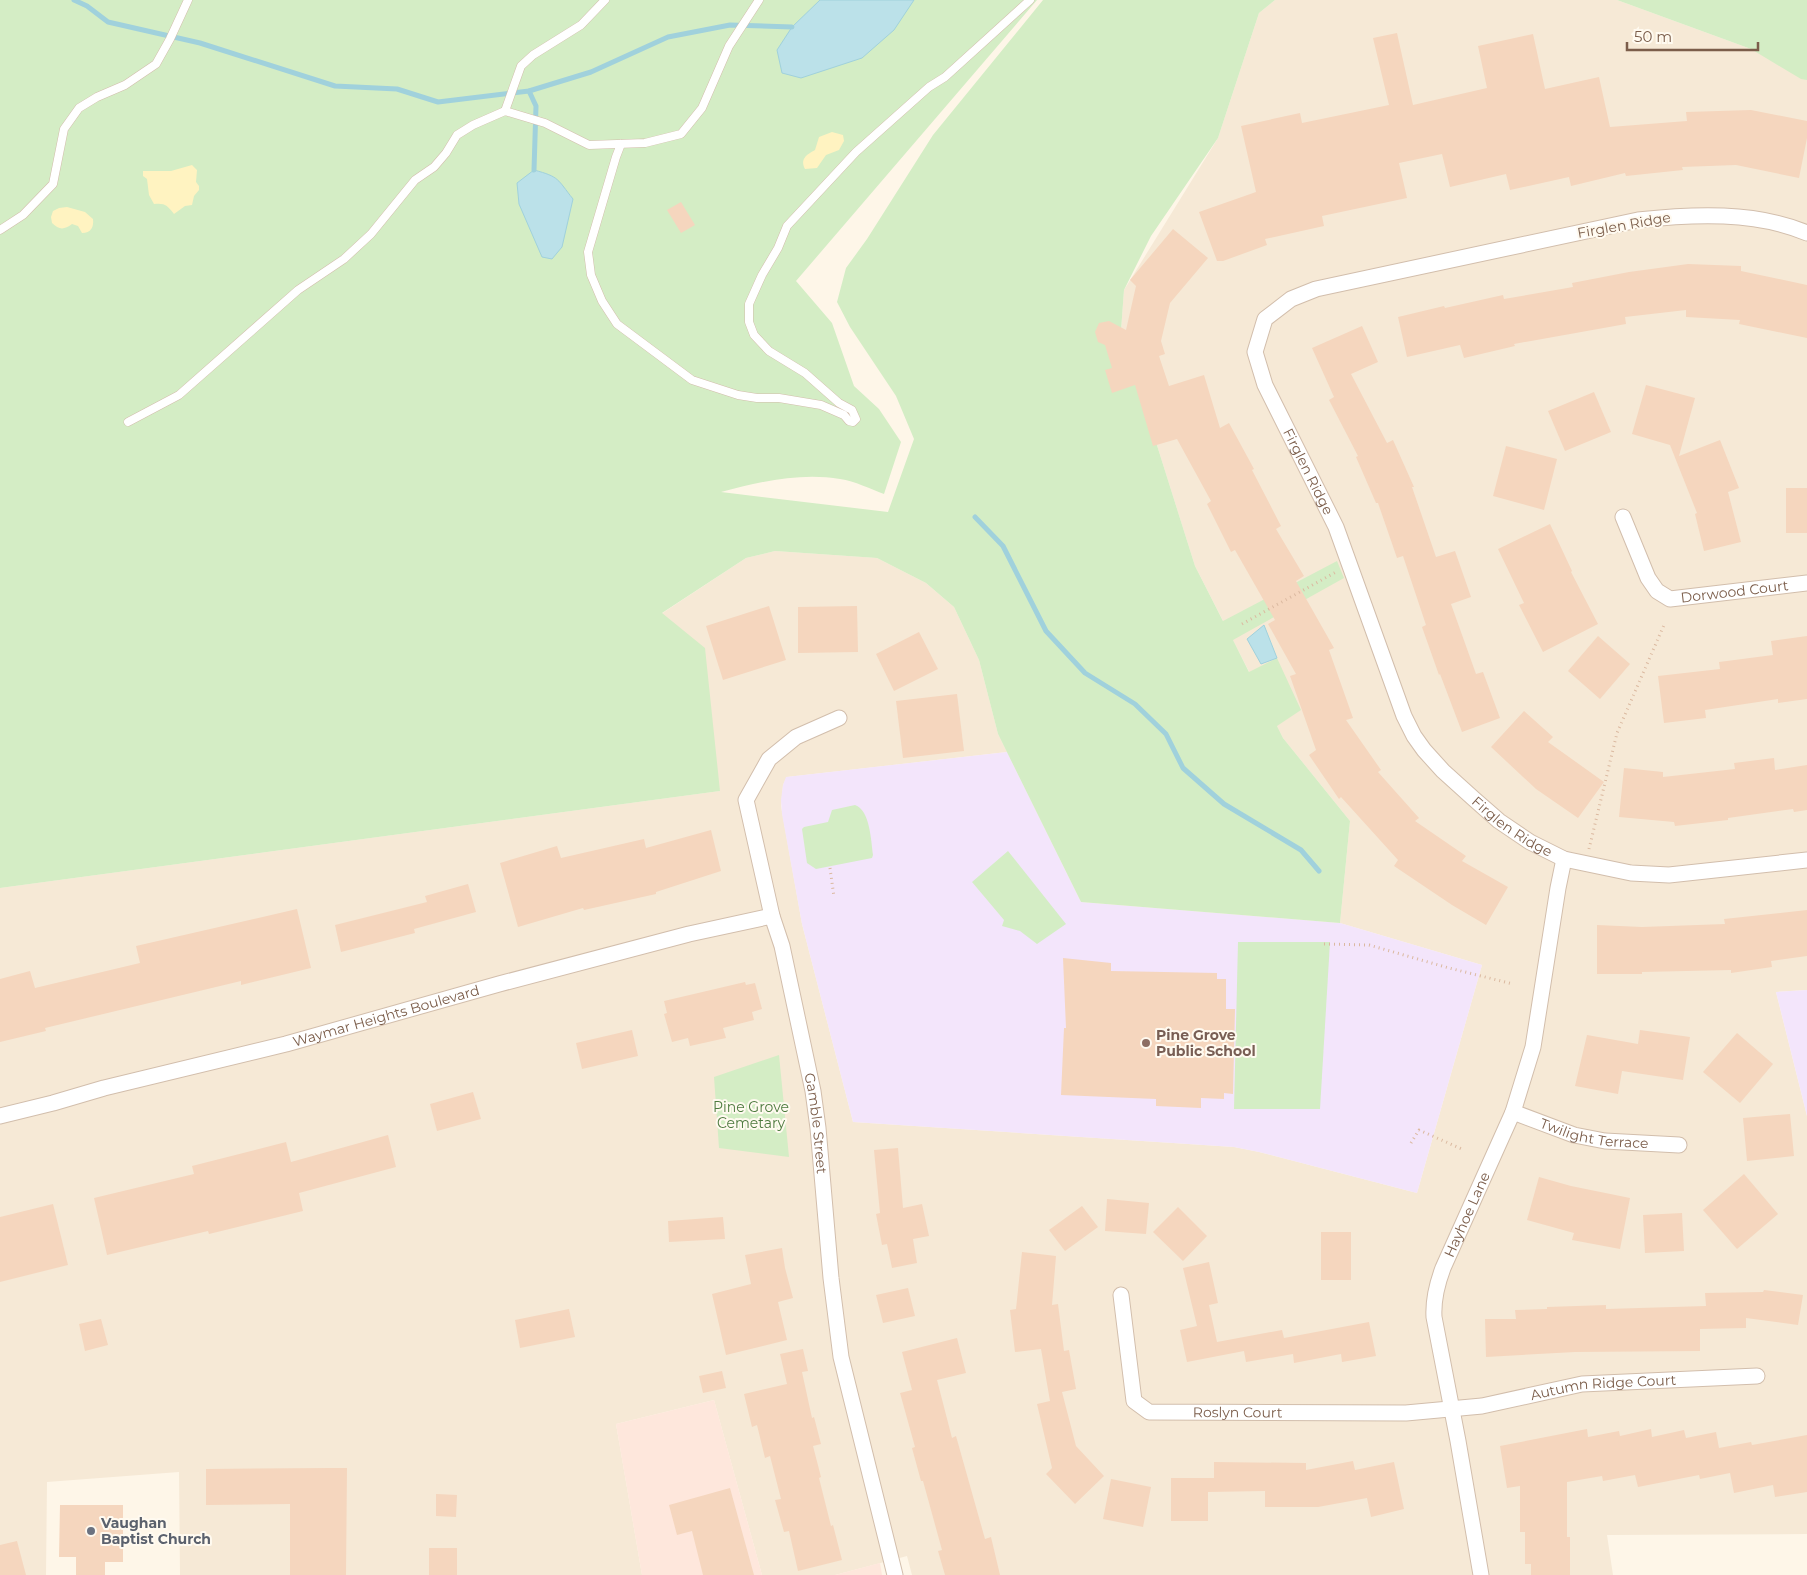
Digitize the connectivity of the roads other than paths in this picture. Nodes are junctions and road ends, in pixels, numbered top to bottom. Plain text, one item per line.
1 (188, 0) edge
2 (605, 0) edge
3 (759, 0) edge
4 (1030, 0) edge
5 (506, 108) junction
6 (621, 144) junction
7 (0, 230) edge
8 (1807, 233) edge
9 (128, 422) dead end
10 (1623, 516) dead end
11 (1807, 583) edge
12 (839, 718) dead end
13 (1564, 859) junction
14 (1807, 860) edge
15 (772, 916) junction
16 (1513, 1112) junction
17 (0, 1116) edge
18 (1679, 1145) dead end
19 (1121, 1295) dead end
20 (1757, 1376) dead end
21 (1451, 1410) junction
22 (894, 1575) edge
23 (1481, 1575) edge

1 - 7 lane
2 - 5 lane
3 - 6 lane
4 - 6 lane
5 - 6 lane
5 - 9 lane
8 - 13 street, Firglen Ridge
10 - 11 street, Dorwood Court
12 - 15 street, Gamble Street
13 - 14 street, Firglen Ridge
13 - 16 street, Hayhoe Lane
15 - 17 street, Waymar Heights Boulevard
15 - 22 street, Gamble Street
16 - 18 street, Twilight Terrace
16 - 21 street, Hayhoe Lane
19 - 21 street, Roslyn Court
20 - 21 street, Autumn Ridge Court
21 - 23 street, Hayhoe Lane

